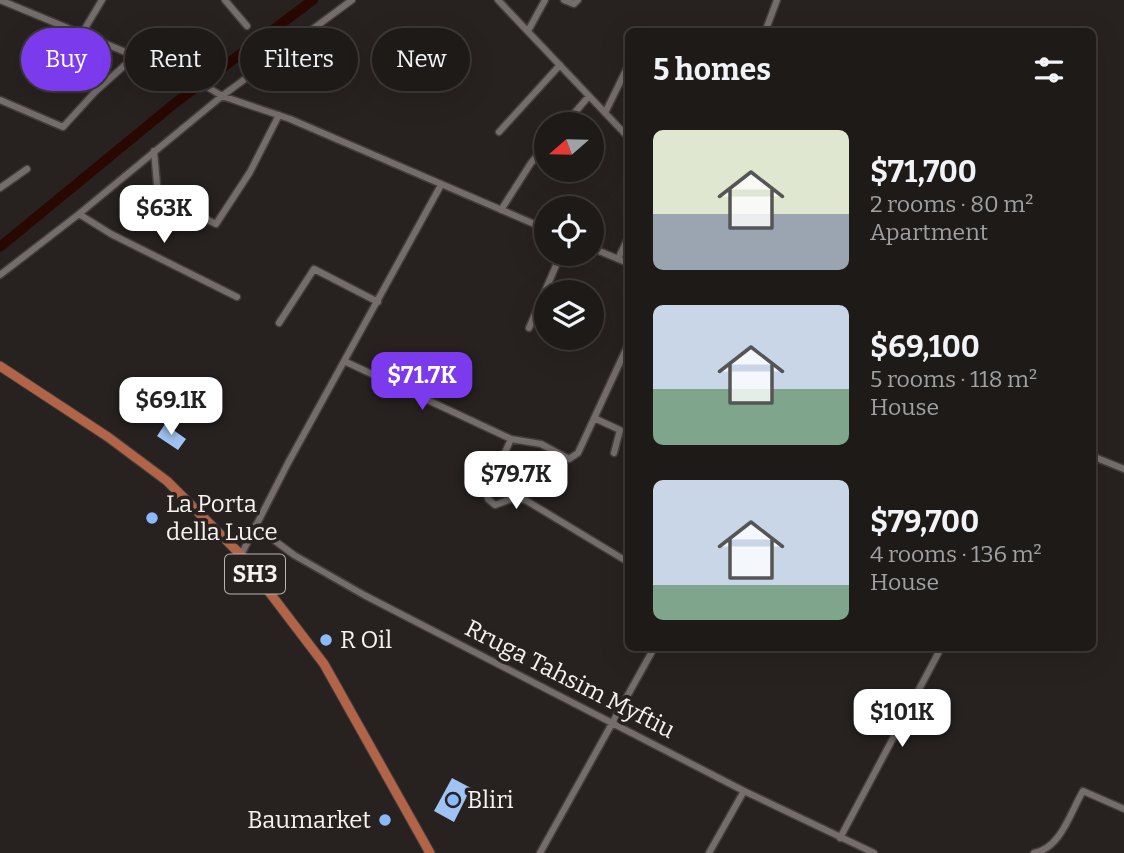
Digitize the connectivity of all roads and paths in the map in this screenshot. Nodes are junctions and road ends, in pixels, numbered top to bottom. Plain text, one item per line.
1 (0, 0) edge
2 (102, 0) edge
3 (225, 0) edge
4 (352, 0) edge
5 (498, 0) edge
6 (545, 0) edge
7 (564, 0) edge
8 (578, 0) edge
9 (777, 0) edge
10 (247, 26) dead end
11 (65, 28) edge
12 (85, 28) edge
13 (766, 28) edge
14 (528, 31) junction
15 (560, 65) junction
16 (125, 66) edge
17 (625, 72) edge
18 (214, 91) edge
19 (222, 96) junction
20 (589, 96) junction
21 (0, 100) edge
22 (575, 112) edge
23 (605, 113) junction
24 (279, 115) junction
25 (499, 132) dead end
26 (625, 134) edge
27 (154, 151) junction
28 (534, 159) edge
29 (27, 170) dead end
30 (442, 185) junction
31 (0, 188) edge
32 (501, 210) junction
33 (79, 214) junction
34 (534, 224) edge
35 (625, 244) edge
36 (604, 253) edge
37 (618, 259) junction
38 (625, 262) edge
39 (556, 266) edge
40 (0, 275) edge
41 (237, 298) dead end
42 (378, 302) junction
43 (279, 323) dead end
44 (530, 328) dead end
45 (625, 351) edge
46 (344, 361) junction
47 (0, 366) edge
48 (594, 418) junction
49 (511, 439) junction
50 (614, 453) dead end
51 (1096, 458) edge
52 (1124, 469) edge
53 (255, 526) junction
54 (241, 555) junction
55 (625, 560) edge
56 (652, 651) edge
57 (939, 651) edge
58 (612, 723) junction
59 (744, 790) junction
60 (1124, 809) edge
61 (840, 838) junction
62 (430, 853) edge
63 (540, 853) edge
64 (709, 853) edge
65 (874, 853) edge
66 (1034, 853) edge

1 - 11 street
2 - 12 street
3 - 10 street
4 - 19 street
5 - 14 street
6 - 14 street
7 - 8 street
9 - 13 street
14 - 15 street
15 - 20 street
15 - 25 street
16 - 21 street
17 - 23 street
18 - 19 street
19 - 24 street
19 - 27 street
20 - 22 street
20 - 23 street
23 - 26 street
24 - 27 street
24 - 30 street
27 - 33 street
28 - 32 street
29 - 31 street
30 - 32 street
30 - 42 street
32 - 34 street
33 - 40 street
33 - 41 street
35 - 37 street
36 - 37 street
37 - 38 street
39 - 44 street
42 - 43 street
42 - 46 street
45 - 48 street
46 - 49 street
46 - 53 street
47 - 54 main road, SH3
48 - 49 street
48 - 50 street
49 - 55 street
51 - 52 street
53 - 54 street
53 - 58 street, Rruga Tahsim Myftiu
54 - 62 main road, SH3
56 - 58 street
57 - 61 street
58 - 59 street, Rruga Tahsim Myftiu
58 - 63 street
59 - 61 street, Rruga Tahsim Myftiu
59 - 64 street
60 - 66 street
61 - 65 street, Rruga Tahsim Myftiu

